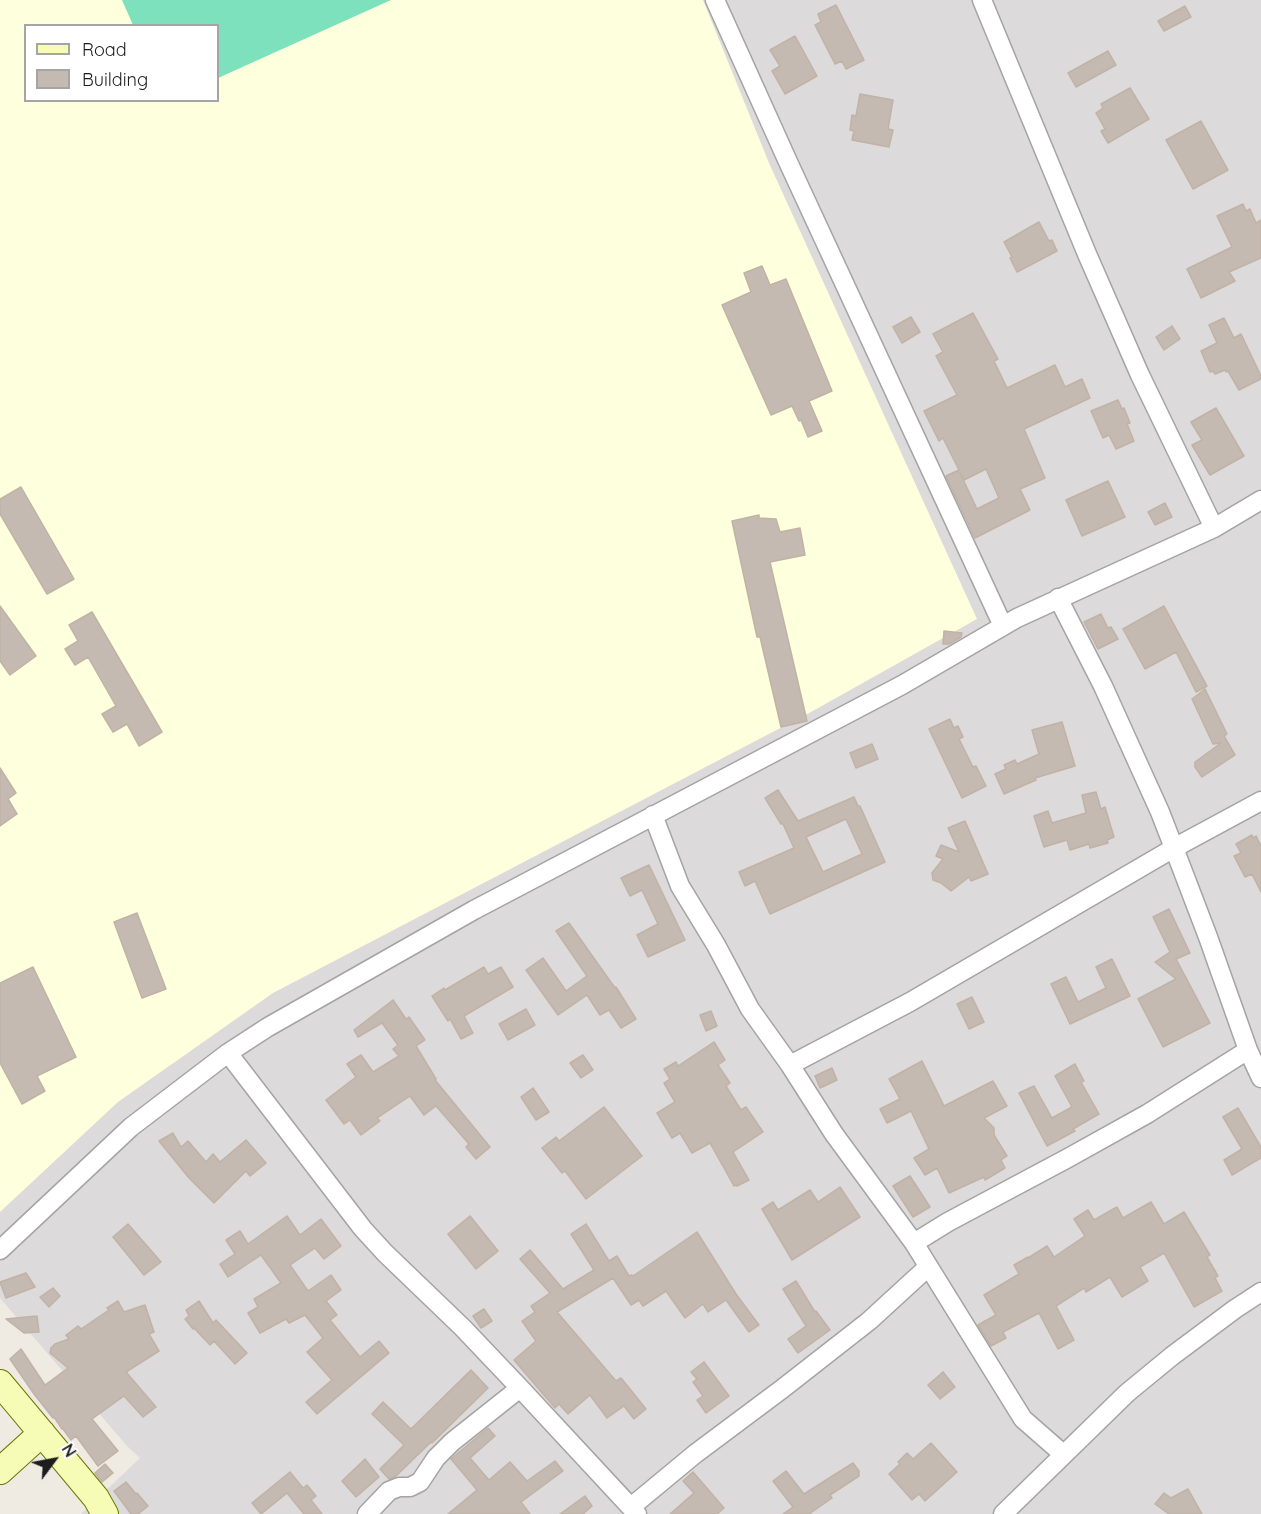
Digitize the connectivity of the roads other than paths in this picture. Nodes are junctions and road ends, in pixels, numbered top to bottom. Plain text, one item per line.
1 (715, 0) edge
2 (982, 0) edge
3 (1261, 500) edge
4 (1214, 528) junction
5 (1058, 598) junction
6 (1003, 626) junction
7 (1261, 801) edge
8 (653, 815) junction
9 (1174, 848) junction
10 (1248, 1050) junction
11 (228, 1053) junction
12 (790, 1065) junction
13 (1261, 1078) edge
14 (914, 1243) junction
15 (0, 1250) edge
16 (928, 1267) junction
17 (1261, 1292) edge
18 (0, 1383) edge
19 (520, 1388) junction
20 (42, 1433) junction
21 (1063, 1454) junction
22 (0, 1471) edge
23 (634, 1510) edge
24 (105, 1514) edge
25 (367, 1514) edge
26 (1003, 1514) edge

1 - 6 street
2 - 4 street
3 - 4 street
4 - 5 street
5 - 6 street
5 - 9 street
6 - 8 street
7 - 9 street
8 - 11 street
8 - 12 street
9 - 10 street
9 - 12 street
10 - 13 street
10 - 14 street
11 - 15 street
11 - 19 street
12 - 14 street
14 - 16 street
16 - 21 street
16 - 23 street
17 - 21 street
18 - 20 main road
19 - 23 street
19 - 25 street
20 - 22 main road
20 - 24 main road
21 - 26 street

